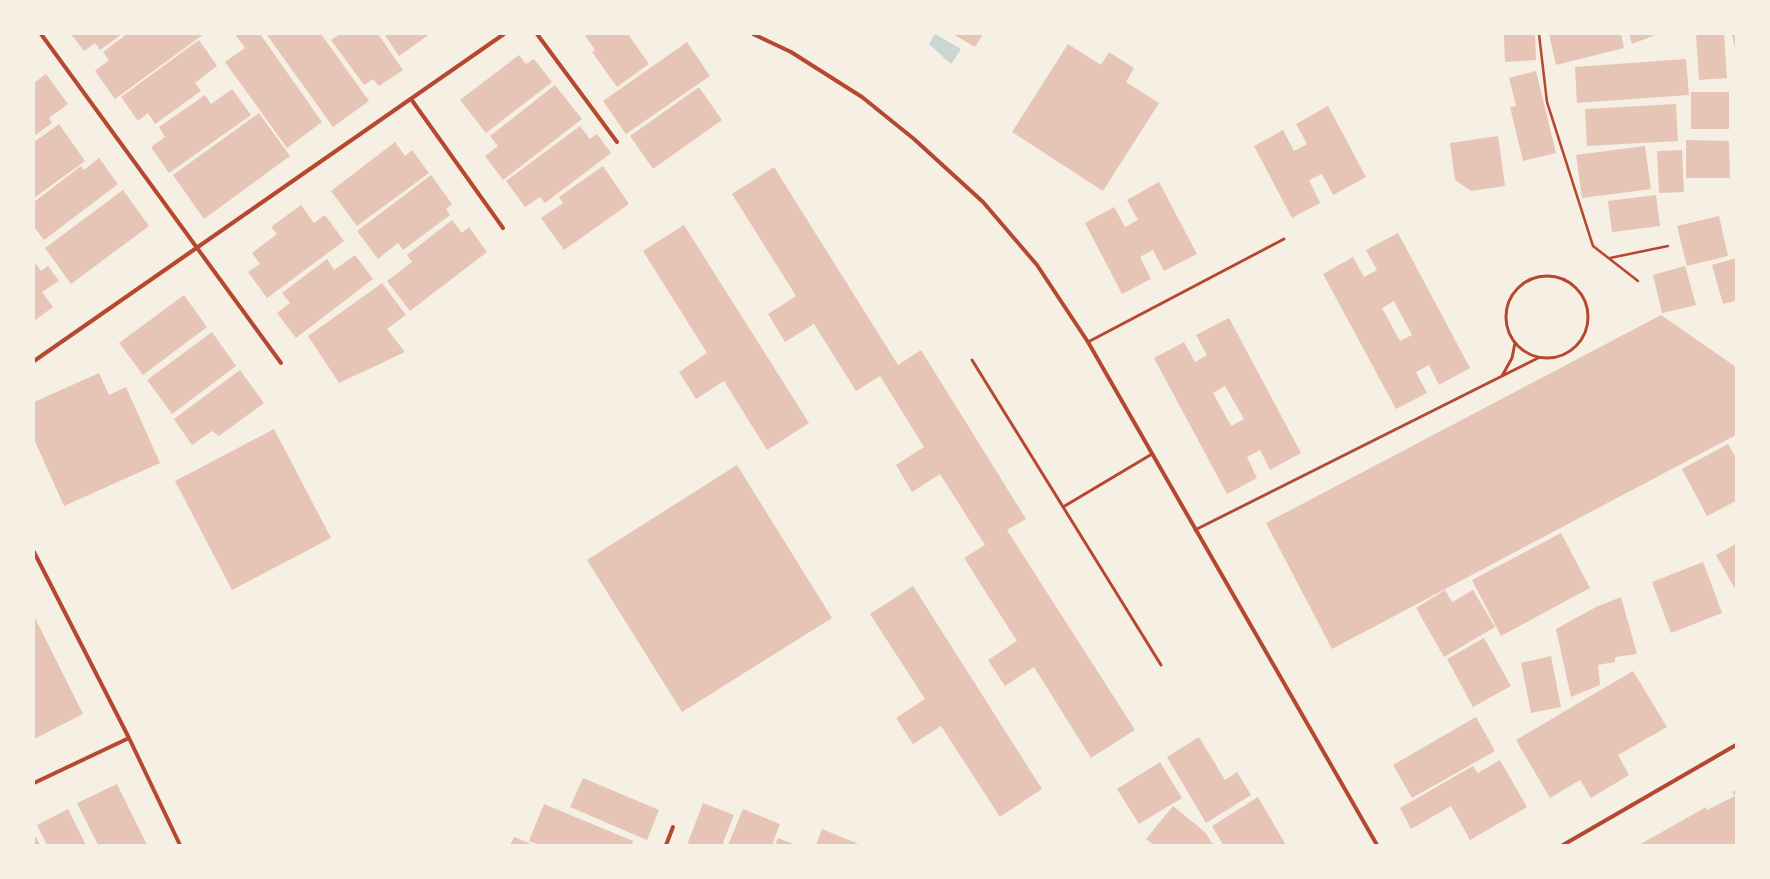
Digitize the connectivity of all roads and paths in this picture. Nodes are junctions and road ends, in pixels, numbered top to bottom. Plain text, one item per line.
1 (41, 34) edge
2 (504, 34) edge
3 (537, 34) edge
4 (753, 34) edge
5 (1539, 34) edge
6 (411, 99) junction
7 (617, 142) dead end
8 (503, 228) dead end
9 (1284, 239) dead end
10 (1668, 246) dead end
11 (197, 248) junction
12 (1609, 258) junction
13 (1638, 281) dead end
14 (1088, 342) junction
15 (1515, 343) junction
16 (1538, 358) junction
17 (972, 360) dead end
18 (34, 361) edge
19 (281, 363) dead end
20 (1501, 377) junction
21 (1152, 454) junction
22 (1063, 507) junction
23 (1195, 530) junction
24 (34, 552) edge
25 (1161, 665) dead end
26 (129, 738) junction
27 (1736, 745) edge
28 (34, 783) edge
29 (673, 827) dead end
30 (180, 845) edge
31 (666, 845) edge
32 (1377, 845) edge
33 (1563, 845) edge

1 - 11 street
2 - 6 street
3 - 7 street
4 - 14 street
5 - 12 path
6 - 8 street
6 - 11 street
9 - 14 lane
10 - 12 path
11 - 18 street
11 - 19 street
12 - 13 path
14 - 21 street
15 - 16 lane
15 - 16 lane
15 - 20 lane
16 - 20 lane
17 - 22 lane
20 - 23 lane
21 - 22 lane
21 - 23 street
22 - 25 lane
23 - 32 street
24 - 26 street
26 - 28 street
26 - 30 street
27 - 33 street
29 - 31 street

